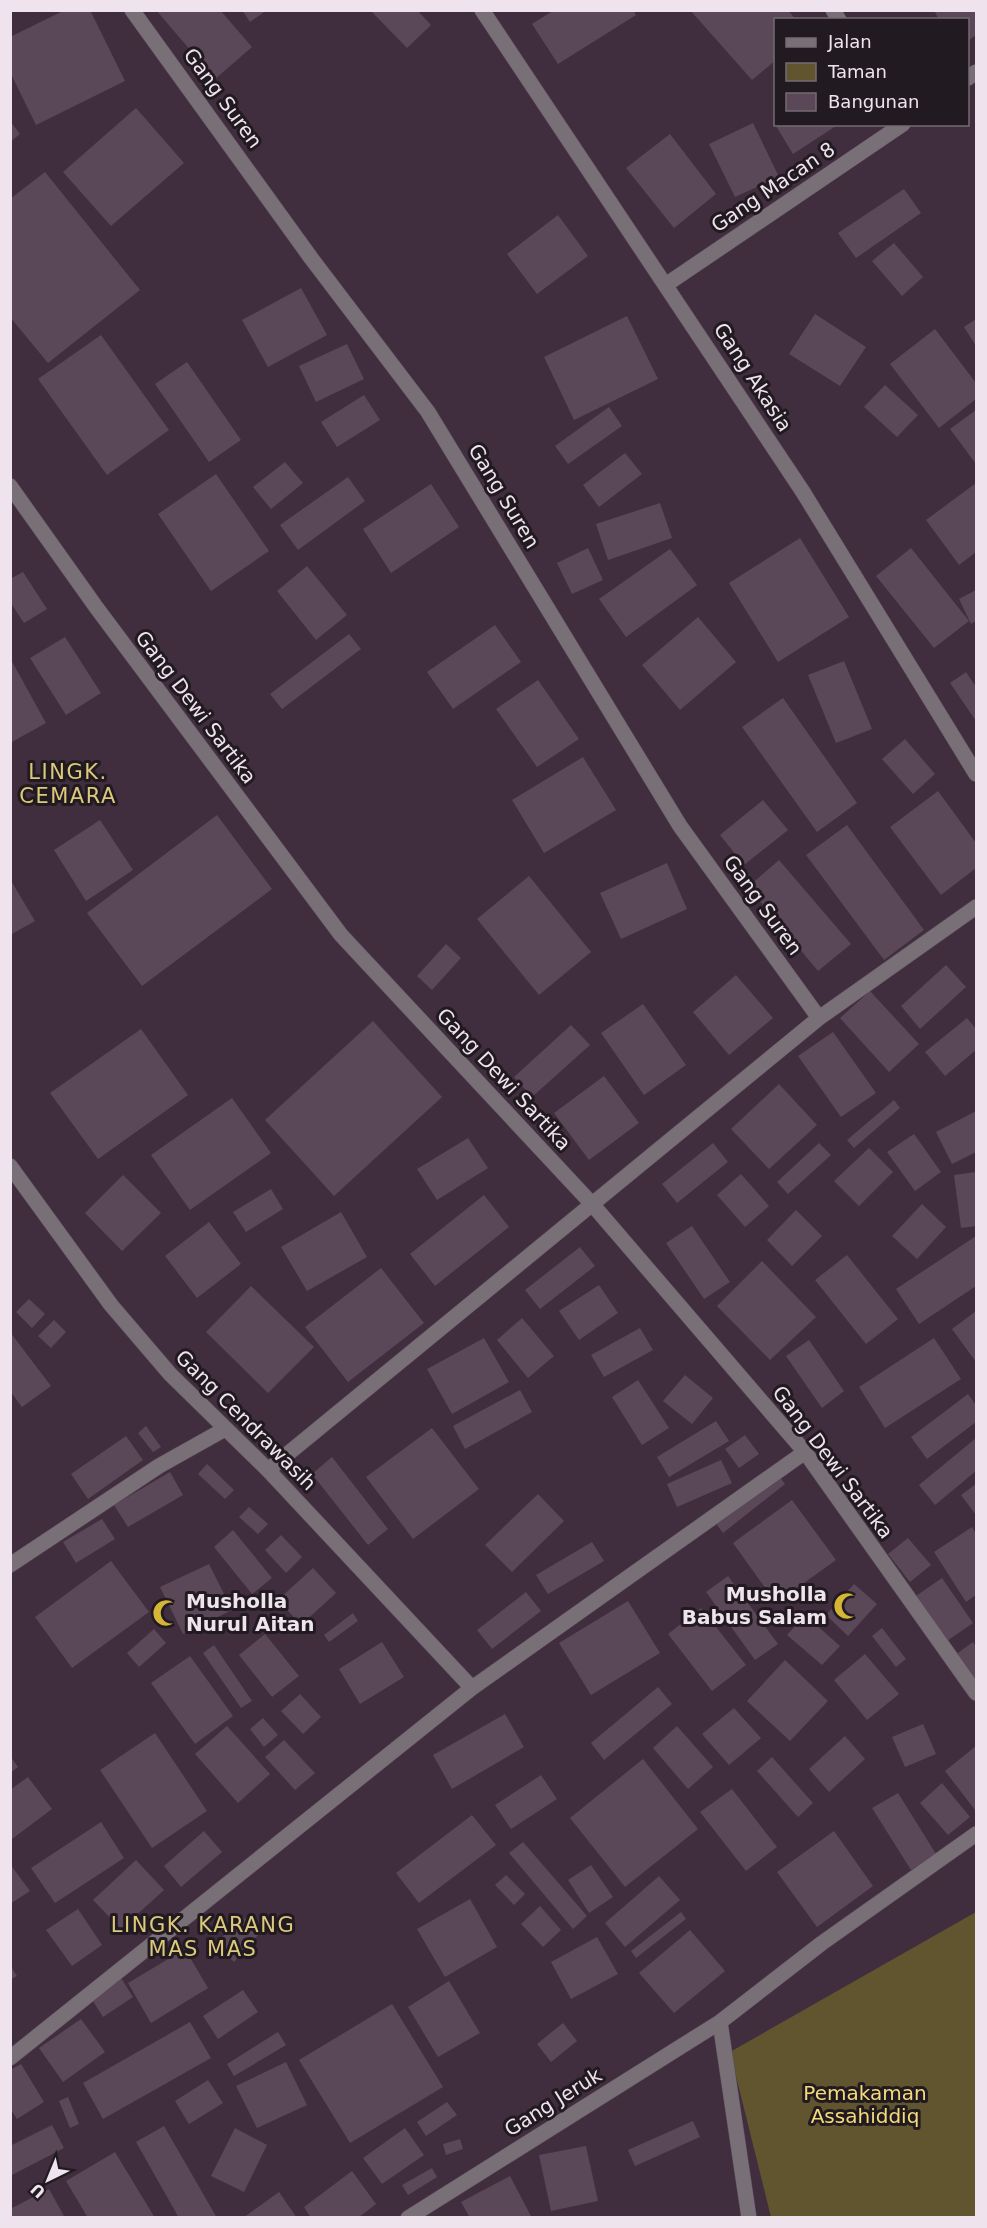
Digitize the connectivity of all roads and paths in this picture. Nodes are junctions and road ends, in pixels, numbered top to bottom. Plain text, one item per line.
1 (132, 10) edge
2 (482, 10) edge
3 (900, 126) edge
4 (667, 285) junction
5 (10, 486) edge
6 (976, 774) edge
7 (976, 907) edge
8 (819, 1018) junction
9 (10, 1166) edge
10 (592, 1204) junction
11 (225, 1429) junction
12 (805, 1452) junction
13 (268, 1470) junction
14 (10, 1565) edge
15 (472, 1688) junction
16 (976, 1693) edge
17 (976, 1834) edge
18 (720, 2022) junction
19 (10, 2058) edge
20 (408, 2217) edge
21 (749, 2217) edge

1 - 8 street, Gang Suren
2 - 4 street, Gang Akasia
3 - 4 street, Gang Macan 8
4 - 6 street, Gang Akasia
5 - 10 street, Gang Dewi Sartika
7 - 8 street
8 - 10 street
9 - 11 street, Gang Cendrawasih
10 - 12 street, Gang Dewi Sartika
10 - 13 street
11 - 13 street, Gang Cendrawasih
11 - 14 street
12 - 15 street
12 - 16 street, Gang Dewi Sartika
13 - 15 street, Gang Cendrawasih
15 - 19 street
17 - 18 street, Gang Jeruk
18 - 20 street, Gang Jeruk
18 - 21 street

